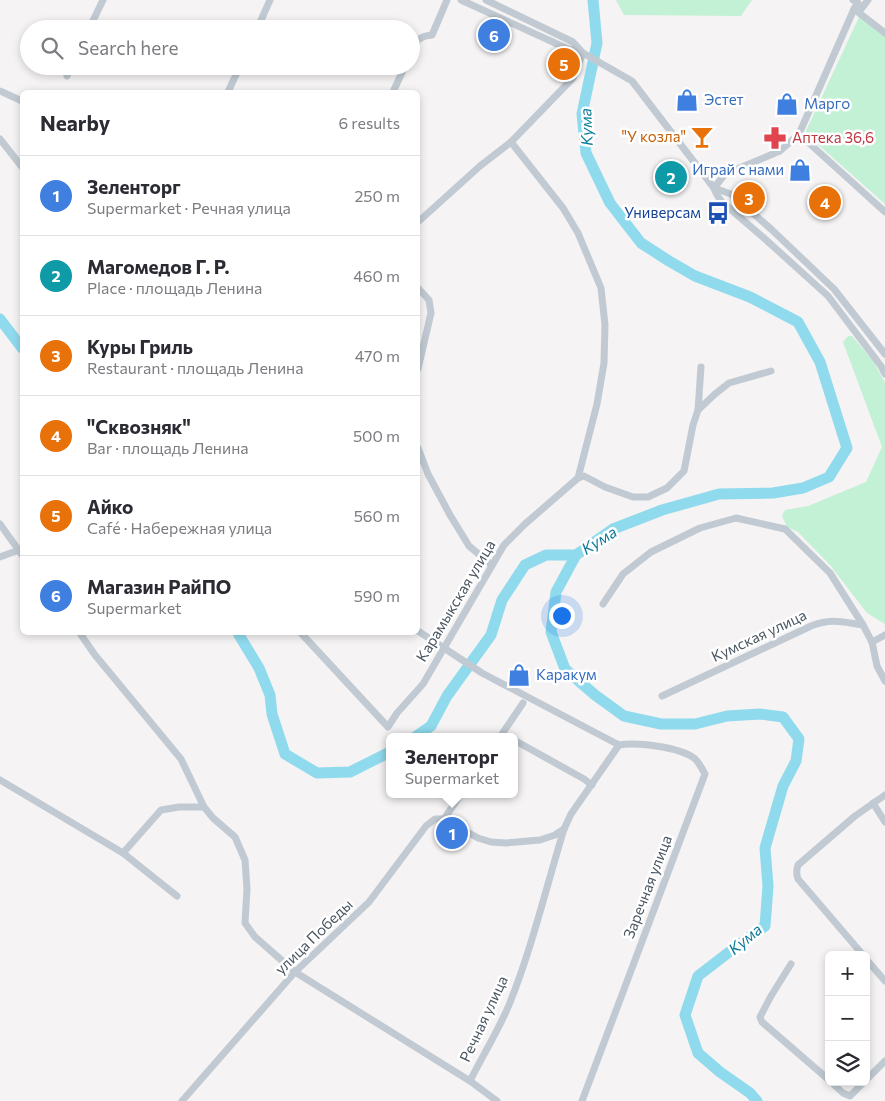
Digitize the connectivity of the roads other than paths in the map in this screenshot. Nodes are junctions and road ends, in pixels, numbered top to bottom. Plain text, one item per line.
1 (103, 0) edge
2 (270, 0) edge
3 (447, 0) edge
4 (461, 0) edge
5 (486, 0) edge
6 (853, 0) edge
7 (868, 0) edge
8 (856, 11) junction
9 (94, 20) edge
10 (260, 20) edge
11 (885, 34) edge
12 (420, 39) edge
13 (583, 53) junction
14 (236, 75) edge
15 (401, 75) edge
16 (229, 90) edge
17 (394, 90) edge
18 (0, 91) edge
19 (20, 100) edge
20 (799, 134) junction
21 (0, 139) edge
22 (511, 142) junction
23 (20, 164) edge
24 (714, 188) junction
25 (885, 212) edge
26 (420, 220) edge
27 (420, 290) edge
28 (885, 354) edge
29 (420, 360) edge
30 (701, 367) dead end
31 (771, 371) dead end
32 (885, 374) edge
33 (698, 410) junction
34 (420, 453) edge
35 (578, 478) junction
36 (0, 524) edge
37 (20, 551) edge
38 (20, 552) edge
39 (0, 557) edge
40 (492, 565) junction
41 (603, 604) dead end
42 (863, 625) junction
43 (420, 632) edge
44 (81, 635) edge
45 (303, 635) edge
46 (885, 635) edge
47 (872, 642) junction
48 (443, 648) junction
49 (885, 681) edge
50 (662, 696) dead end
51 (523, 703) dead end
52 (505, 733) edge
53 (518, 742) edge
54 (619, 745) junction
55 (0, 780) edge
56 (592, 785) junction
57 (885, 795) edge
58 (458, 798) edge
59 (873, 803) junction
60 (204, 807) junction
61 (444, 819) junction
62 (885, 822) edge
63 (564, 829) junction
64 (123, 853) junction
65 (177, 896) dead end
66 (860, 951) edge
67 (791, 964) dead end
68 (870, 964) edge
69 (295, 972) junction
70 (885, 981) edge
71 (885, 1061) edge
72 (870, 1076) edge
73 (825, 1077) edge
74 (470, 1080) junction
75 (835, 1086) edge
76 (860, 1086) edge
77 (182, 1101) edge
78 (497, 1101) edge
79 (582, 1101) edge

1 - 9 street
2 - 10 street
3 - 12 street
4 - 13 street
5 - 13 street
6 - 8 street
7 - 8 street
8 - 11 street
8 - 20 street
13 - 22 street
13 - 24 street
14 - 16 street
15 - 17 street
18 - 19 street
20 - 24 street
20 - 25 street
21 - 23 street
22 - 26 street
22 - 35 street
24 - 28 street
24 - 32 street
27 - 29 street
30 - 33 street
31 - 33 street
33 - 35 street
34 - 40 street
35 - 40 street, Карамыкская улица
36 - 37 street
38 - 39 street
40 - 48 street, Карамыкская улица
41 - 42 street
42 - 47 street
42 - 50 street, Кумская улица
43 - 48 street
44 - 60 street, Речная улица
45 - 48 street, Карамыкская улица
46 - 47 street
47 - 49 street
48 - 54 street
51 - 52 street
53 - 56 street
54 - 56 street, Речная улица
54 - 79 street, Заречная улица
55 - 64 street
56 - 63 street, Речная улица
57 - 59 street
58 - 61 street, улица Победы
59 - 62 street
59 - 66 street
60 - 64 street
60 - 69 street, Речная улица
61 - 63 street
61 - 69 street, улица Победы
63 - 74 street, Речная улица
64 - 65 street
67 - 73 street
68 - 70 street
69 - 74 street, Речная улица
69 - 77 street, улица Победы
71 - 72 street
74 - 78 street
75 - 76 street

